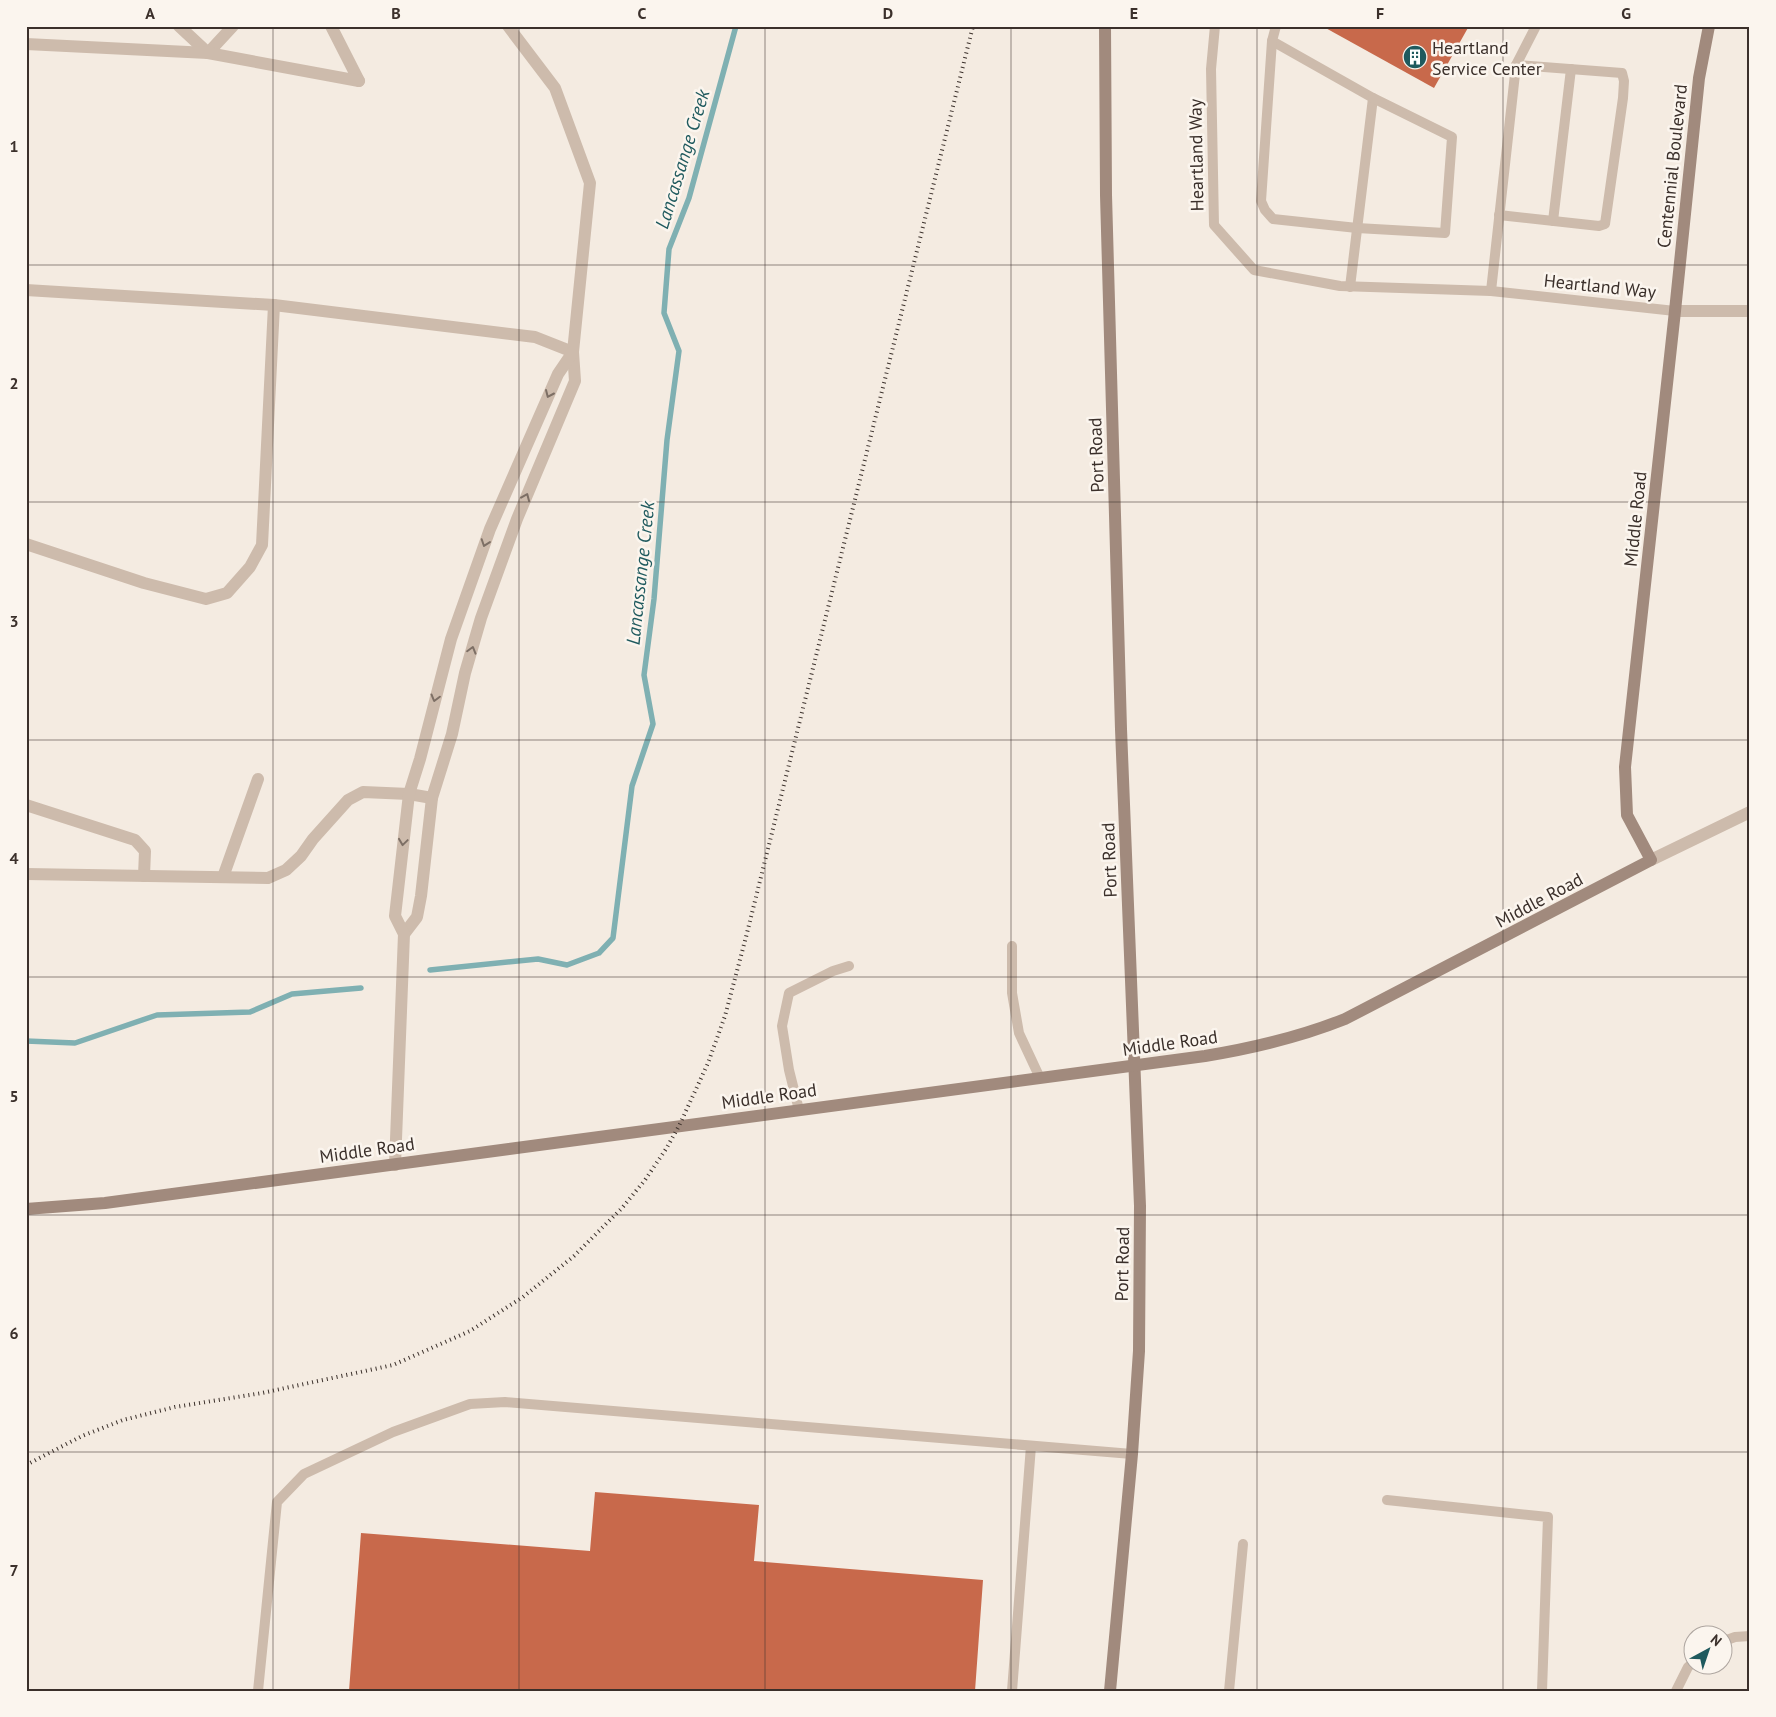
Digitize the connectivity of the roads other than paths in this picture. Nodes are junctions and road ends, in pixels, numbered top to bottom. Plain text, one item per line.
1 (179, 26) edge
2 (233, 26) edge
3 (332, 26) edge
4 (508, 26) edge
5 (1105, 26) edge
6 (1216, 26) edge
7 (1276, 26) edge
8 (1536, 26) edge
9 (1709, 26) edge
10 (1272, 40) junction
11 (26, 44) edge
12 (208, 53) junction
13 (1516, 65) junction
14 (1571, 70) junction
15 (1373, 98) junction
16 (1500, 215) junction
17 (1553, 221) junction
18 (1357, 228) junction
19 (1350, 287) junction
20 (26, 290) edge
21 (1491, 291) junction
22 (274, 305) junction
23 (1675, 310) junction
24 (1750, 310) edge
25 (573, 352) junction
26 (26, 544) edge
27 (258, 780) dead end
28 (409, 794) junction
29 (432, 798) junction
30 (26, 805) edge
31 (1750, 812) edge
32 (1651, 860) junction
33 (26, 874) edge
34 (144, 876) junction
35 (223, 877) junction
36 (404, 934) junction
37 (1012, 946) dead end
38 (849, 966) dead end
39 (1135, 1065) junction
40 (1040, 1078) junction
41 (799, 1110) junction
42 (395, 1165) junction
43 (26, 1210) edge
44 (1031, 1446) junction
45 (1132, 1454) junction
46 (1387, 1500) dead end
47 (1243, 1544) dead end
48 (1750, 1636) edge
49 (1734, 1637) edge
50 (1684, 1674) edge
51 (258, 1691) edge
52 (1012, 1691) edge
53 (1110, 1691) edge
54 (1229, 1691) edge
55 (1542, 1691) edge
56 (1676, 1691) edge

1 - 12 street
2 - 12 street
3 - 12 street
4 - 25 street
5 - 39 main road, Port Road
6 - 19 lane, Heartland Way
7 - 10 lane
8 - 13 lane
9 - 23 main road, Centennial Boulevard
10 - 15 lane
10 - 18 lane
11 - 12 street
13 - 14 lane
13 - 16 lane
14 - 17 lane
14 - 17 lane
15 - 18 lane
15 - 18 lane
16 - 17 lane
16 - 21 lane
18 - 19 lane
19 - 21 lane, Heartland Way
20 - 22 street
21 - 23 lane, Heartland Way
22 - 25 street
22 - 26 street
23 - 24 street
23 - 32 main road, Middle Road
25 -> 28 street
29 -> 25 street
27 - 35 street
28 - 29 street
28 - 35 street
28 -> 36 street
29 - 36 street
30 - 34 street
31 - 32 street
32 - 39 main road, Middle Road
33 - 34 street
34 - 35 street
36 - 42 street
37 - 40 lane
38 - 41 lane
39 - 40 main road, Middle Road
39 - 45 main road, Port Road
40 - 41 main road, Middle Road
41 - 42 main road, Middle Road
42 - 43 main road, Middle Road
44 - 45 lane
44 - 51 lane
44 - 52 lane
45 - 53 main road, Port Road
46 - 55 lane
47 - 54 lane
48 - 49 lane
50 - 56 lane

